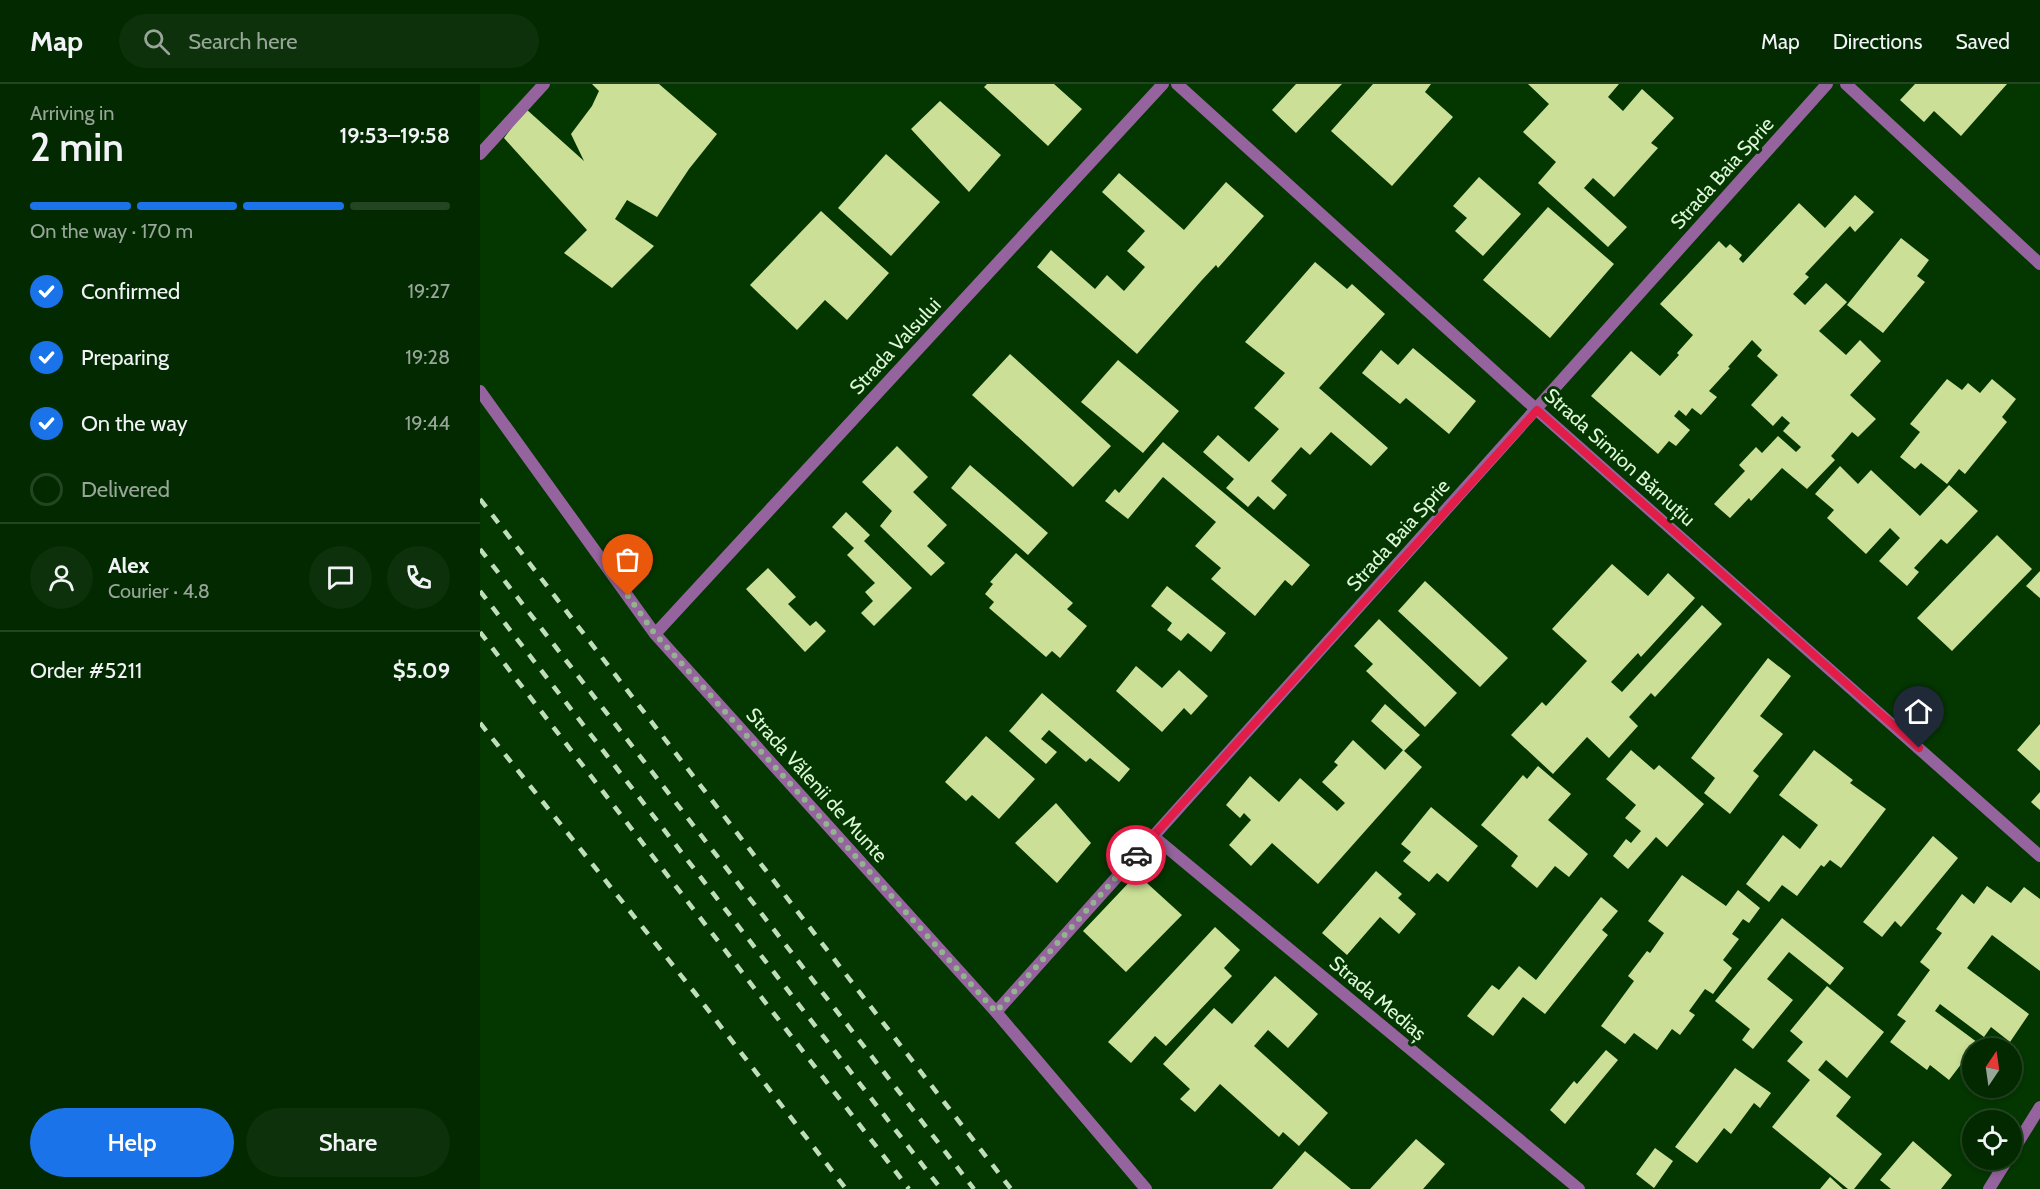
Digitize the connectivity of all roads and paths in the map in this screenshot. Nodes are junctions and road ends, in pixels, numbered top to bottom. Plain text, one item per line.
1 (544, 84) edge
2 (1163, 84) edge
3 (1177, 84) edge
4 (1827, 84) edge
5 (1846, 84) edge
6 (480, 154) edge
7 (2040, 264) edge
8 (480, 391) edge
9 (1537, 410) junction
10 (655, 634) junction
11 (1153, 836) junction
12 (2040, 856) edge
13 (996, 1012) junction
14 (2040, 1107) edge
15 (2022, 1136) edge
16 (2001, 1170) edge
17 (1146, 1189) edge
18 (1579, 1189) edge
19 (1989, 1189) edge

1 - 6 street
2 - 10 street, Strada Valsului
3 - 9 street, Strada Simion Bărnuțiu
4 - 9 street, Strada Baia Sprie
5 - 7 street
8 - 10 street, Strada Vălenii de Munte
9 - 11 street, Strada Baia Sprie
9 - 12 street, Strada Simion Bărnuțiu
10 - 13 street, Strada Vălenii de Munte
11 - 13 street, Strada Baia Sprie
11 - 18 street, Strada Mediaș
13 - 17 street, Strada Vălenii de Munte
14 - 15 street
16 - 19 street

